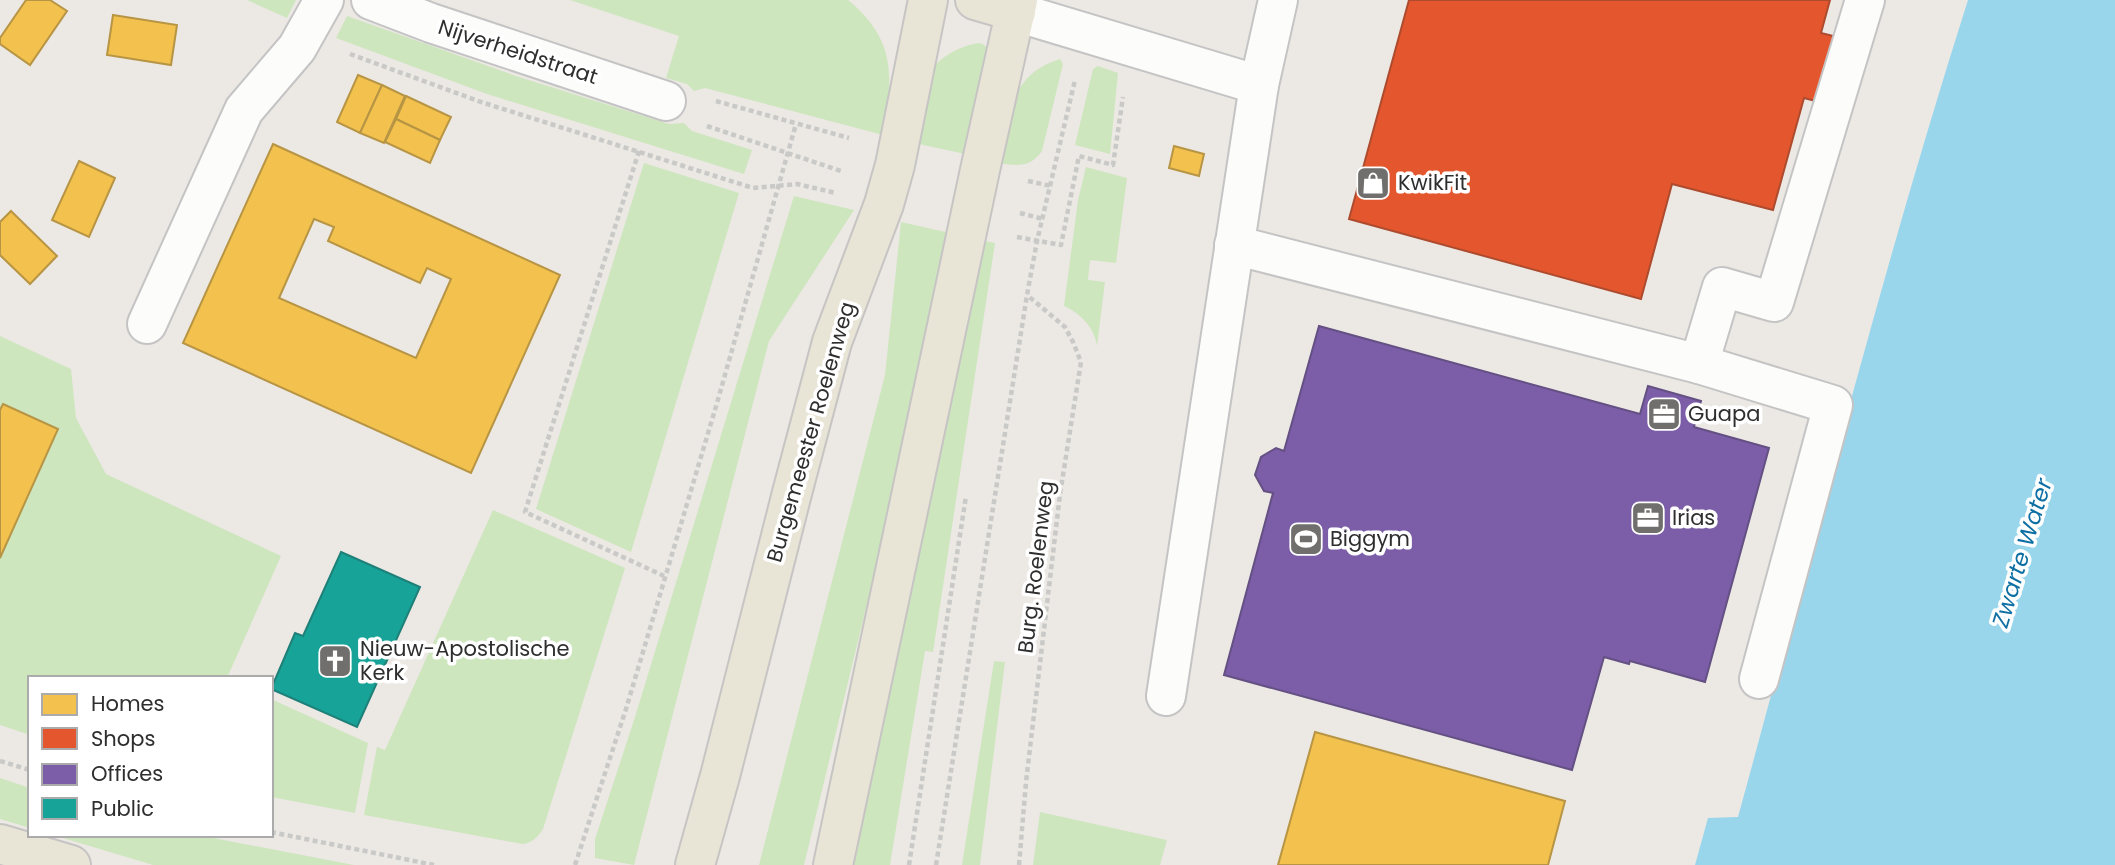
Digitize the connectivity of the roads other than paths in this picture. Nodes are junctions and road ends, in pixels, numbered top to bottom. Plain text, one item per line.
1 (324, 0) edge
2 (371, 0) edge
3 (928, 0) edge
4 (975, 0) edge
5 (1278, 0) edge
6 (1865, 0) edge
7 (1017, 6) edge
8 (1259, 85) junction
9 (666, 101) dead end
10 (1234, 246) junction
11 (147, 324) dead end
12 (1699, 364) junction
13 (1759, 679) dead end
14 (1166, 695) dead end
15 (0, 844) edge
16 (71, 865) edge
17 (695, 865) edge
18 (833, 865) edge

1 - 11 street
2 - 9 street, Nijverheidstraat
3 - 17 main road, Burgemeester Roelenweg
4 - 7 main road
5 - 8 street
6 - 12 street
7 - 8 street
7 - 18 main road
8 - 10 street
10 - 12 street
10 - 14 street
12 - 13 street
15 - 16 main road

